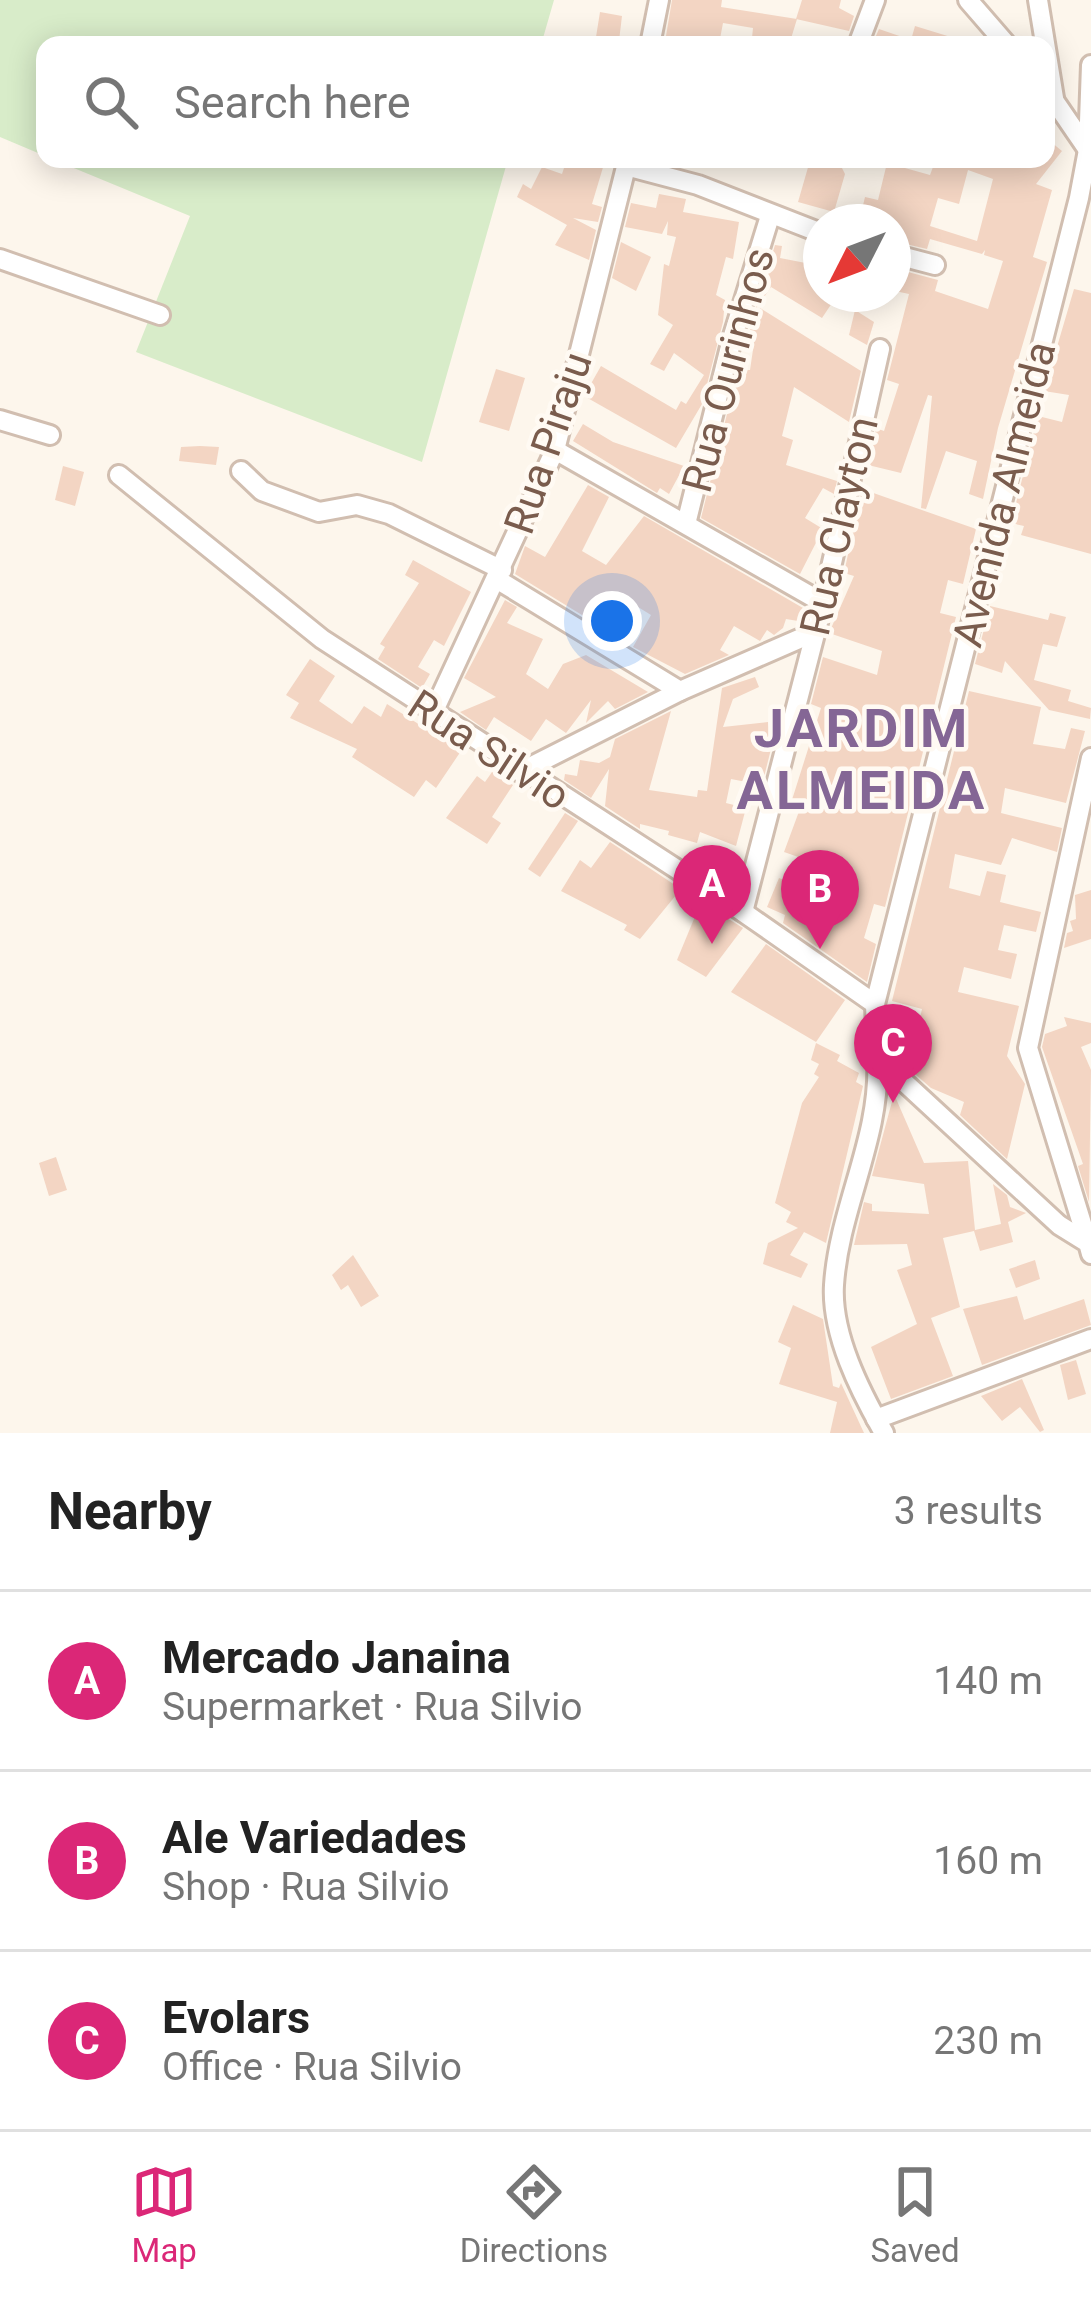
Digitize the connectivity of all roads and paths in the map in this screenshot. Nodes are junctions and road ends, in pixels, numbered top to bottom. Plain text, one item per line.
1 (659, 0) edge
2 (875, 0) edge
3 (968, 0) edge
4 (1039, 0) edge
5 (652, 36) edge
6 (861, 36) edge
7 (998, 36) edge
8 (1043, 36) edge
9 (1091, 65) edge
10 (1055, 100) edge
11 (1088, 150) junction
12 (626, 168) edge
13 (643, 168) edge
14 (1085, 197) edge
15 (770, 216) junction
16 (803, 227) edge
17 (0, 259) edge
18 (911, 259) edge
19 (935, 265) dead end
20 (160, 315) dead end
21 (880, 349) dead end
22 (0, 420) edge
23 (50, 435) dead end
24 (555, 451) junction
25 (241, 472) dead end
26 (119, 475) dead end
27 (686, 524) junction
28 (500, 575) junction
29 (823, 603) junction
30 (815, 632) junction
31 (680, 691) junction
32 (432, 715) junction
33 (1090, 763) edge
34 (520, 772) junction
35 (743, 912) junction
36 (875, 1004) junction
37 (877, 1058) junction
38 (1089, 1249) edge
39 (1091, 1339) edge
40 (880, 1426) edge

1 - 5 street
2 - 6 street
3 - 7 street
4 - 8 street
9 - 11 street, Avenida Almeida
10 - 11 street
11 - 14 street, Avenida Almeida
12 - 24 street, Rua Piraju
13 - 15 street
14 - 36 street, Avenida Almeida
15 - 16 street
15 - 27 street, Rua Ourinhos
17 - 20 street
18 - 19 street
21 - 29 street, Rua Clayton
22 - 23 street
24 - 27 street
24 - 28 street, Rua Piraju
25 - 28 street
26 - 32 street, Rua Silvio
27 - 29 street
28 - 31 street
28 - 32 street, Rua Piraju
29 - 30 street, Rua Clayton
30 - 31 street
30 - 35 street, Rua Clayton
31 - 34 street
32 - 34 street, Rua Silvio
33 - 38 street
34 - 35 street, Rua Silvio
35 - 36 street, Rua Silvio
36 - 37 street, Avenida Almeida
37 - 38 street
37 - 40 street
39 - 40 street

